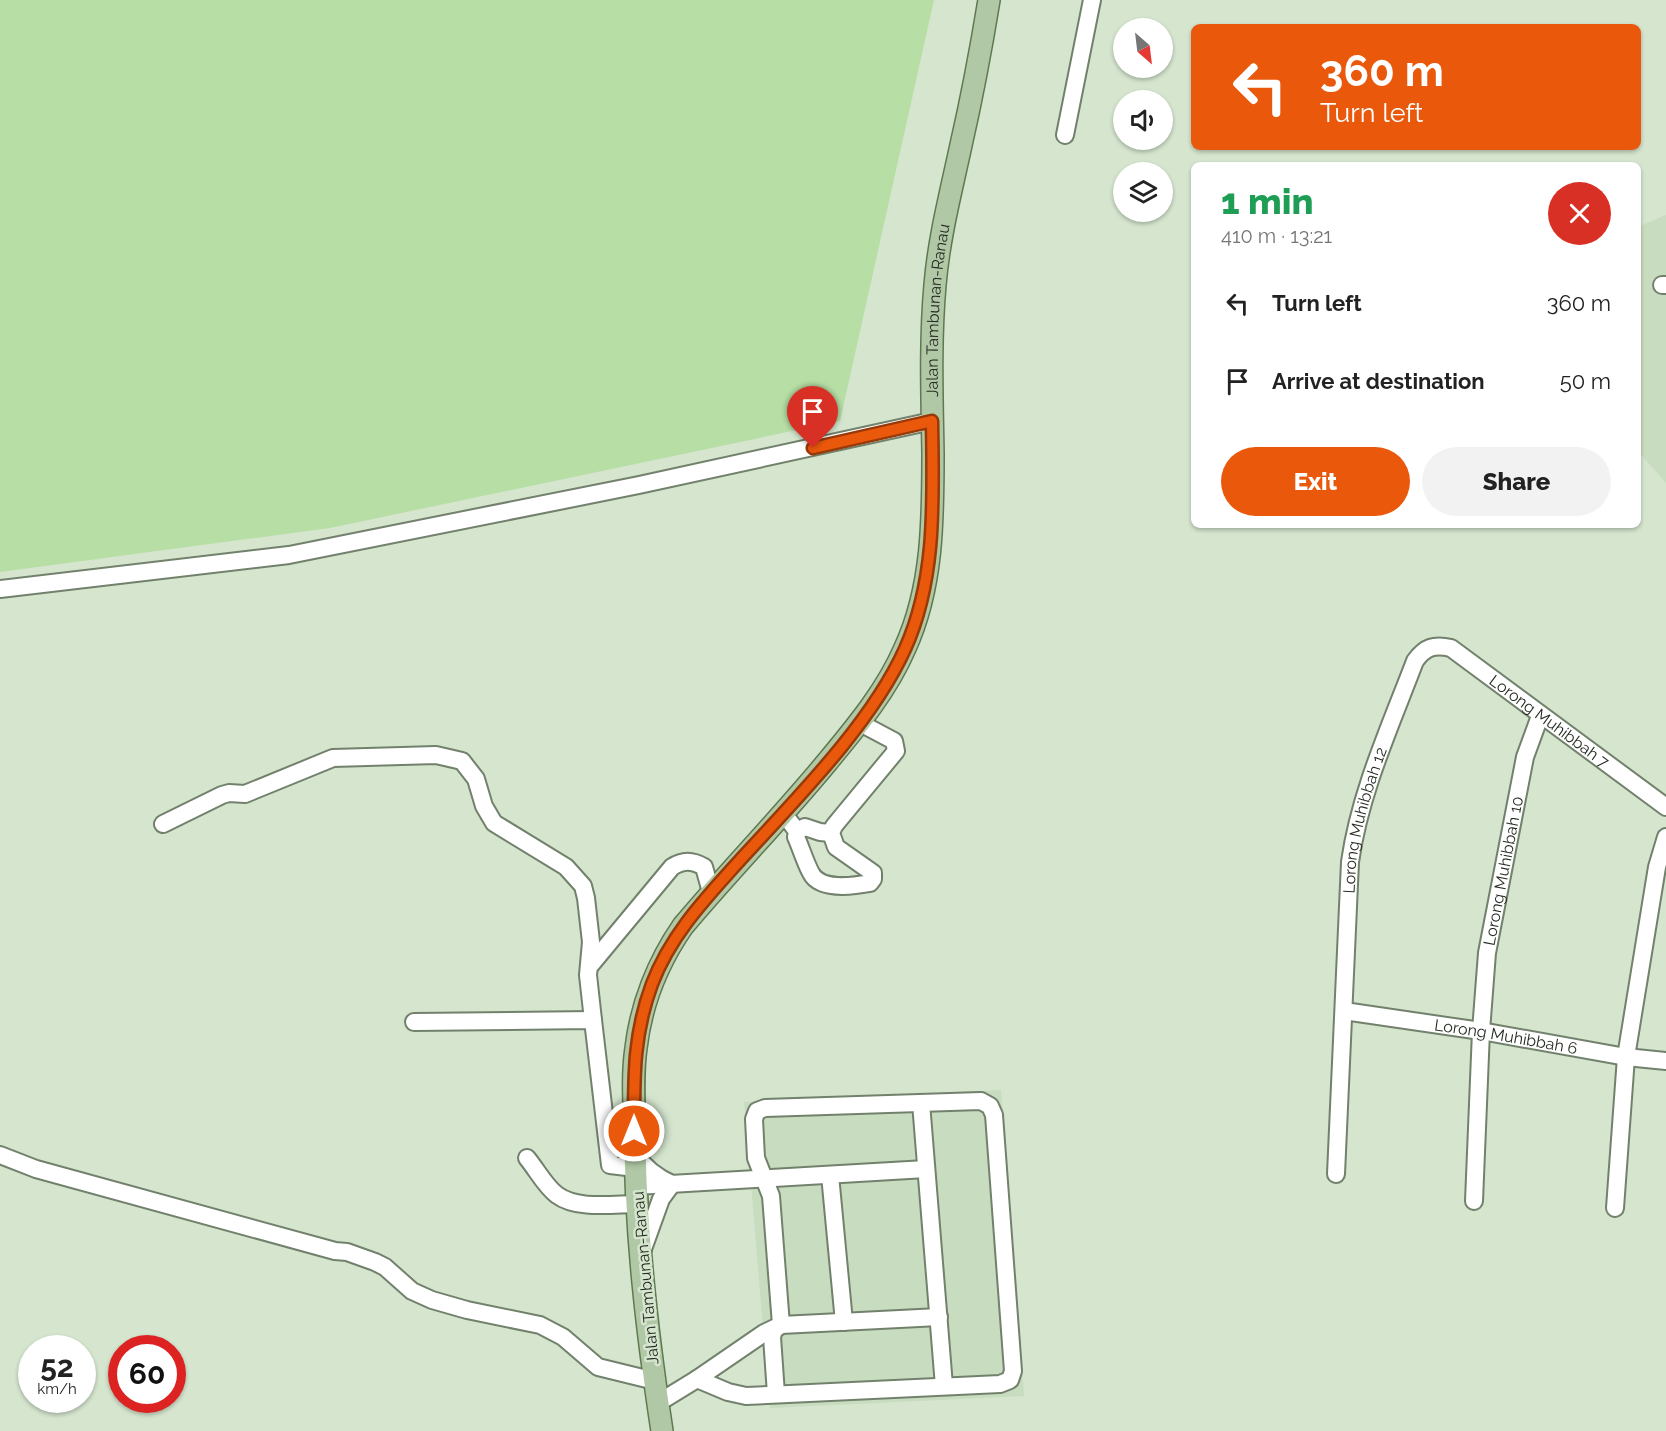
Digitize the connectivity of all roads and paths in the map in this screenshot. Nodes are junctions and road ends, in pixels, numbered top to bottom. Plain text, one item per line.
1 (989, 0) edge
2 (1092, 0) edge
3 (1065, 135) dead end
4 (932, 421) junction
5 (0, 589) edge
6 (1431, 646) joint
7 (1540, 716) junction
8 (860, 723) junction
9 (1666, 807) edge
10 (783, 813) junction
11 (163, 824) dead end
12 (797, 831) junction
13 (831, 833) junction
14 (1666, 837) edge
15 (711, 892) junction
16 (588, 968) junction
17 (1344, 1011) junction
18 (593, 1020) junction
19 (414, 1022) dead end
20 (1481, 1031) junction
21 (1626, 1057) junction
22 (1666, 1061) edge
23 (921, 1103) junction
24 (0, 1155) edge
25 (527, 1158) dead end
26 (926, 1169) junction
27 (830, 1174) junction
28 (1336, 1174) dead end
29 (636, 1178) junction
30 (764, 1178) junction
31 (672, 1184) junction
32 (1474, 1201) dead end
33 (1615, 1208) dead end
34 (641, 1259) junction
35 (939, 1317) junction
36 (844, 1322) junction
37 (781, 1325) junction
38 (698, 1378) junction
39 (655, 1381) junction
40 (944, 1386) junction
41 (776, 1394) junction
42 (658, 1403) junction
43 (662, 1431) edge

1 - 4 main road, Jalan Tambunan-Ranau
2 - 3 street
4 - 5 street
4 - 8 main road, Jalan Tambunan-Ranau
6 - 7 street, Lorong Muhibbah 7
6 - 17 street, Lorong Muhibbah 12
7 - 9 street, Lorong Muhibbah 7
7 - 20 street, Lorong Muhibbah 10
8 - 10 main road, Jalan Tambunan-Ranau
8 - 13 street
10 - 12 street
10 - 15 main road, Jalan Tambunan-Ranau
11 - 16 street
12 - 13 street
12 - 13 street
14 - 21 street
15 - 16 street
15 - 29 main road, Jalan Tambunan-Ranau
16 - 18 street
17 - 20 street, Lorong Muhibbah 6
17 - 28 street, Lorong Muhibbah 12
18 - 19 street
18 - 29 street
20 - 21 street, Lorong Muhibbah 6
20 - 32 street, Lorong Muhibbah 10
21 - 22 street, Lorong Muhibbah 6
21 - 33 street
23 - 26 street
23 - 30 street
23 - 40 street
24 - 39 street
25 - 29 street
26 - 27 street
26 - 35 street
27 - 30 street
27 - 36 street
29 - 31 street
29 - 31 street
29 - 34 main road, Jalan Tambunan-Ranau
30 - 31 street
30 - 37 street
31 - 34 street
34 - 39 main road, Jalan Tambunan-Ranau
35 - 36 street
35 - 40 street
36 - 37 street
37 - 38 street
37 - 41 street
38 - 41 street
38 - 42 street
39 - 42 main road, Jalan Tambunan-Ranau
40 - 41 street
42 - 43 main road, Jalan Tambunan-Ranau

